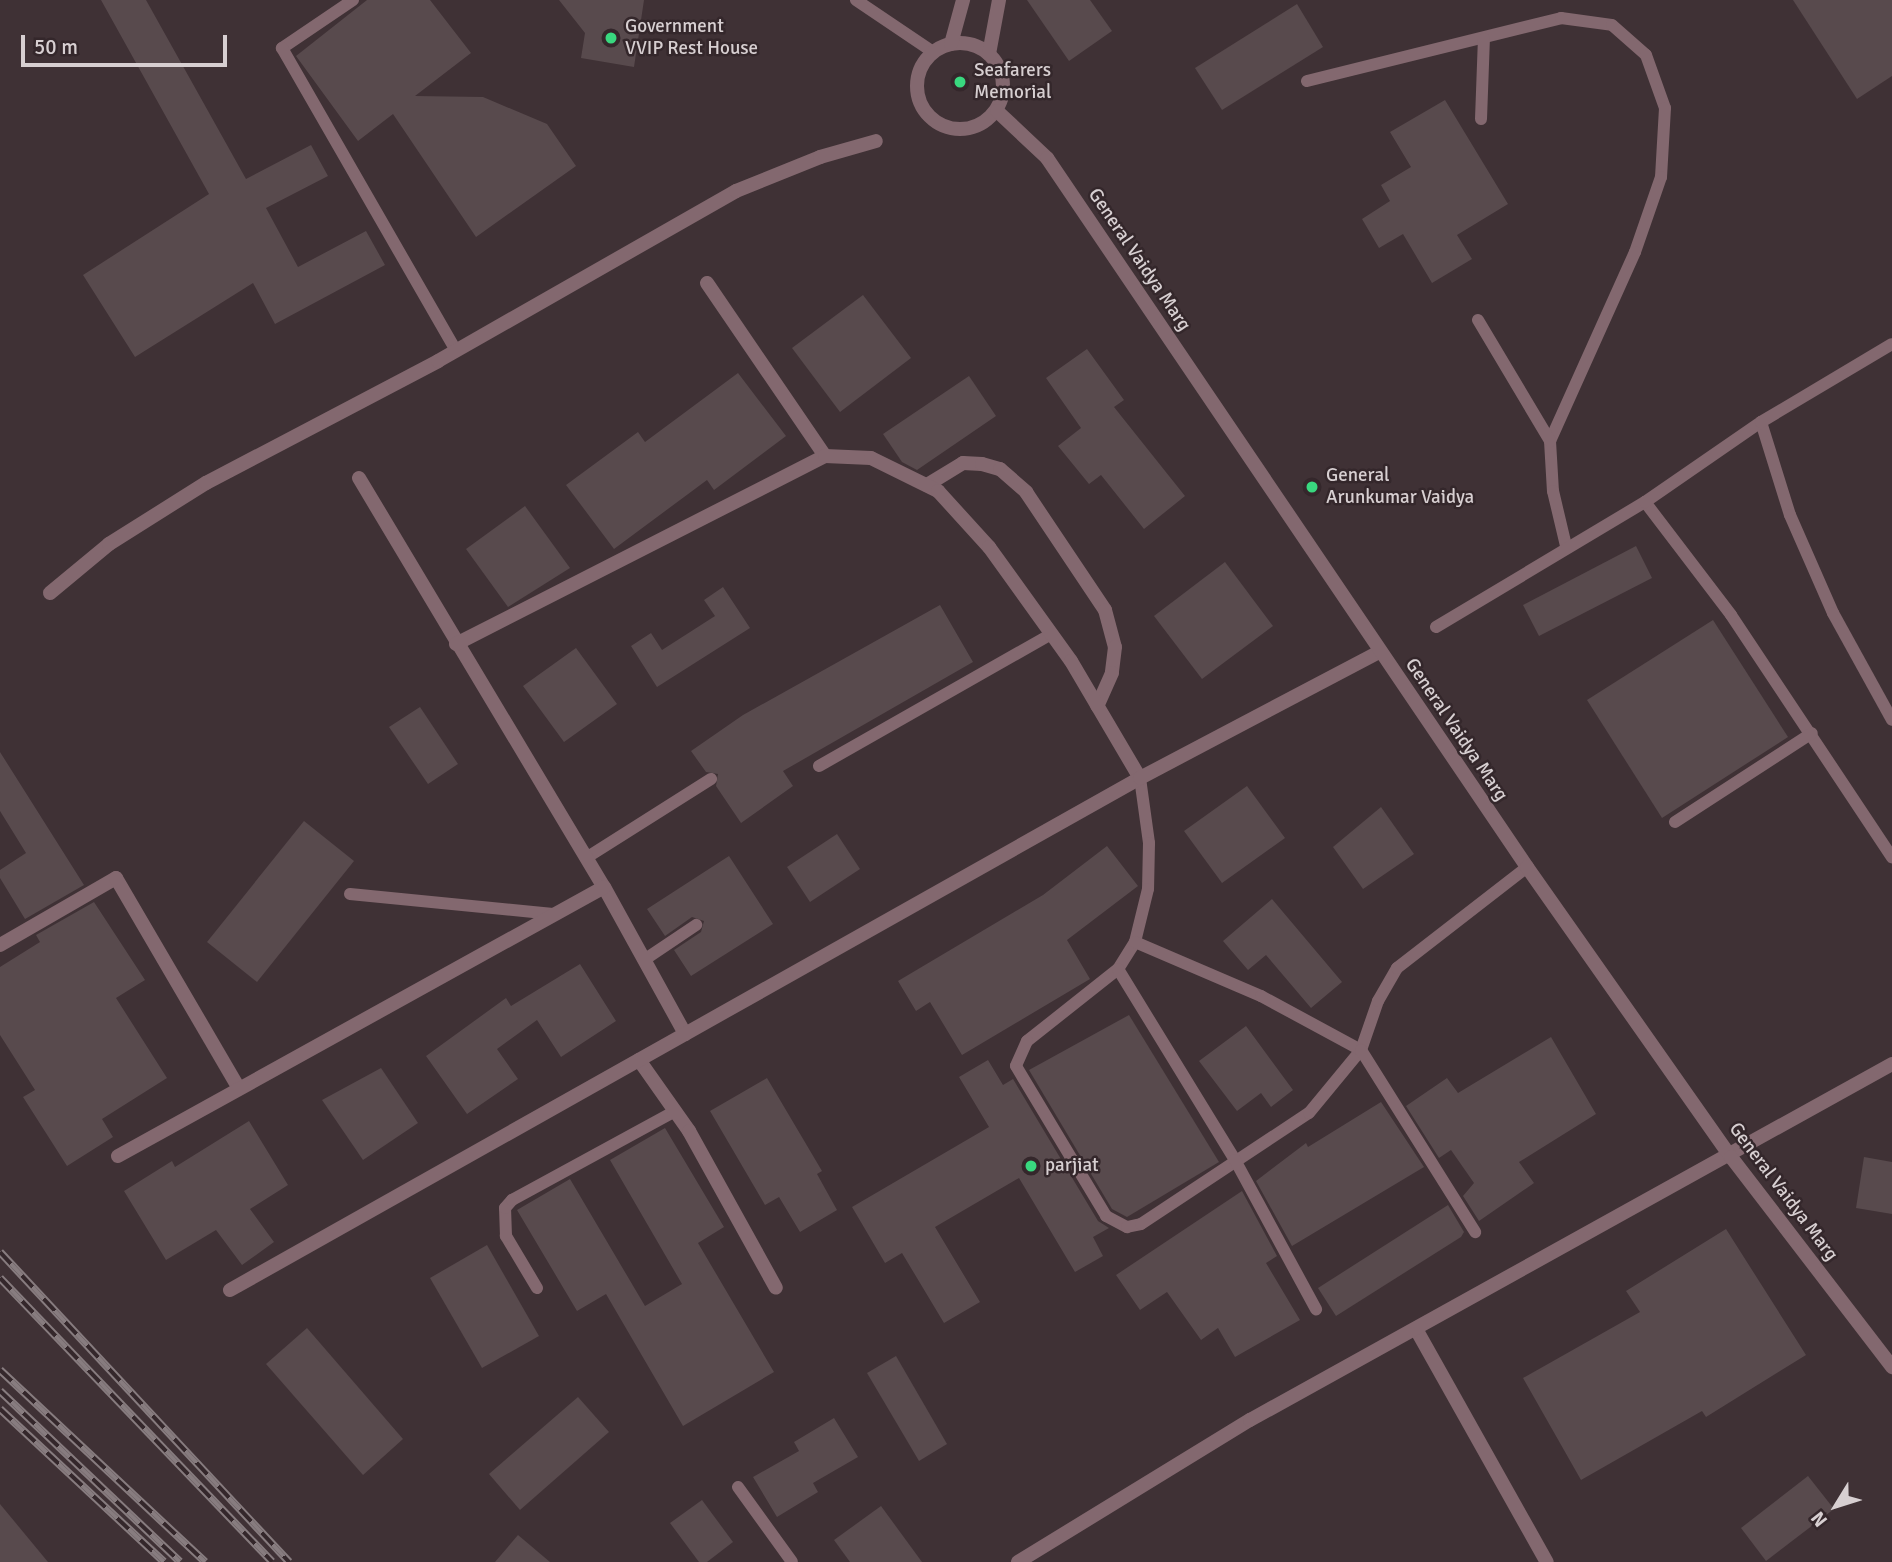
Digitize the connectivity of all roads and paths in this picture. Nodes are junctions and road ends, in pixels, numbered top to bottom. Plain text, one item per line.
1 (353, 0) edge
2 (856, 0) edge
3 (963, 0) edge
4 (999, 0) edge
5 (1485, 39) junction
6 (951, 44) junction
7 (933, 52) junction
8 (989, 54) junction
9 (1307, 81) dead end
10 (997, 111) junction
11 (1481, 119) dead end
12 (876, 141) dead end
13 (707, 283) dead end
14 (1479, 320) dead end
15 (1892, 344) edge
16 (457, 350) junction
17 (1761, 422) junction
18 (1550, 441) junction
19 (825, 456) junction
20 (359, 478) dead end
21 (927, 485) junction
22 (1645, 502) junction
23 (1566, 546) junction
24 (50, 593) dead end
25 (1436, 627) dead end
26 (1051, 634) junction
27 (456, 644) junction
28 (1379, 652) junction
29 (1097, 706) junction
30 (1892, 720) edge
31 (1812, 733) junction
32 (819, 766) dead end
33 (1140, 778) junction
34 (711, 779) dead end
35 (1675, 822) dead end
36 (1892, 857) edge
37 (586, 858) junction
38 (1527, 867) junction
39 (604, 887) junction
40 (350, 894) dead end
41 (553, 914) junction
42 (696, 925) dead end
43 (2, 938) edge
44 (1135, 942) junction
45 (644, 960) junction
46 (1118, 969) junction
47 (685, 1034) junction
48 (1361, 1050) junction
49 (639, 1060) junction
50 (1892, 1064) edge
51 (238, 1087) junction
52 (675, 1111) junction
53 (118, 1156) dead end
54 (1731, 1157) junction
55 (1235, 1160) junction
56 (1475, 1232) dead end
57 (537, 1288) dead end
58 (776, 1288) dead end
59 (230, 1290) dead end
60 (1316, 1309) dead end
61 (1416, 1329) junction
62 (1892, 1367) edge
63 (738, 1487) dead end
64 (792, 1562) edge
65 (1018, 1562) edge
66 (1547, 1562) edge

1 - 16 lane
2 - 7 lane
3 - 6 street
4 - 8 street
5 - 9 lane
5 - 11 lane
5 - 18 lane
6 - 7 street
6 - 8 street
7 - 10 street
8 - 10 street
10 - 28 street, General Vaidya Marg
12 - 16 street
13 - 19 street
14 - 18 lane
15 - 17 lane
16 - 24 street
17 - 22 lane
17 - 30 lane
18 - 23 lane
19 - 21 street
19 - 27 street
20 - 27 street
21 - 26 street
21 - 29 street
22 - 23 lane
22 - 31 lane
23 - 25 lane
26 - 29 street
26 - 32 lane
27 - 37 street
28 - 33 street
28 - 38 street, General Vaidya Marg
29 - 33 street
31 - 35 lane
31 - 36 lane
33 - 44 lane
33 - 47 street
34 - 37 lane
37 - 39 street
38 - 48 lane
38 - 54 street, General Vaidya Marg
39 - 41 street
39 - 45 street
40 - 41 lane
41 - 51 street
42 - 45 lane
43 - 51 street
44 - 46 lane
44 - 48 lane
45 - 47 street
46 - 55 lane
46 - 55 lane
47 - 49 street
48 - 55 lane
48 - 56 lane
49 - 52 street
49 - 59 street
50 - 54 street
51 - 53 street
52 - 57 lane
52 - 58 street
54 - 61 street
54 - 62 street, General Vaidya Marg
55 - 60 lane
61 - 65 street
61 - 66 street
63 - 64 lane

